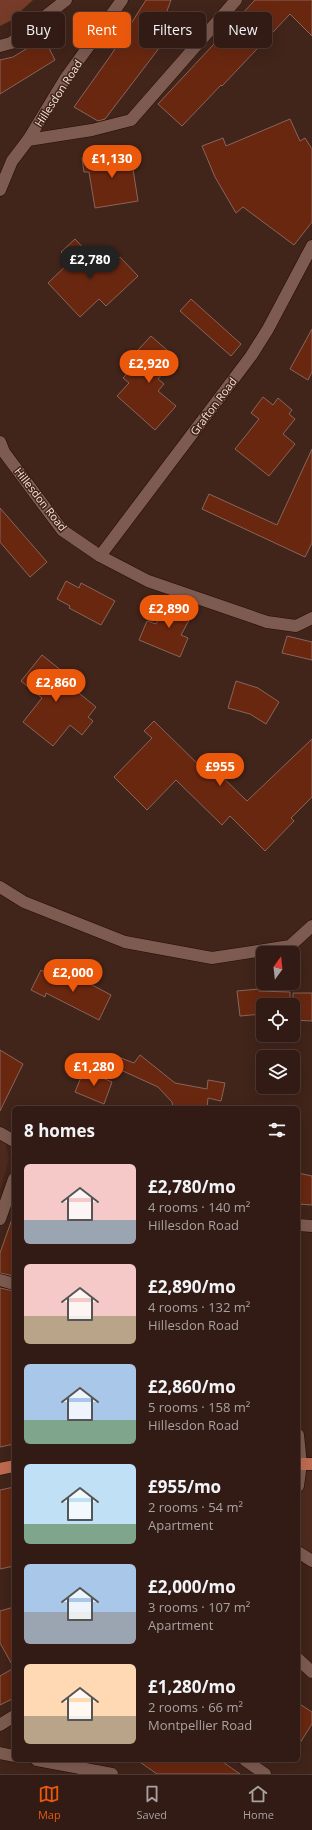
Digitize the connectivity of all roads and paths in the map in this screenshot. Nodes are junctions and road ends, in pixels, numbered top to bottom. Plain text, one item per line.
1 (66, 0) edge
2 (122, 0) edge
3 (236, 0) edge
4 (0, 46) edge
5 (28, 140) junction
6 (0, 190) edge
7 (312, 246) edge
8 (0, 442) edge
9 (100, 556) junction
10 (312, 618) edge
11 (0, 887) edge
12 (312, 926) edge
13 (0, 1133) edge
14 (12, 1140) edge
15 (12, 1186) edge
16 (0, 1219) edge
17 (300, 1225) edge
18 (312, 1226) edge
19 (0, 1280) edge
20 (12, 1283) edge
21 (300, 1445) edge
22 (304, 1464) edge
23 (12, 1466) edge
24 (0, 1469) edge
25 (300, 1479) edge
26 (300, 1553) edge
27 (312, 1561) edge
28 (300, 1661) edge
29 (312, 1672) edge
30 (12, 1717) edge
31 (0, 1725) edge
32 (0, 1753) edge
33 (12, 1756) edge
34 (48, 1762) edge
35 (248, 1762) edge
36 (112, 1774) edge
37 (265, 1774) edge

1 - 4 street
2 - 5 street, Hillesdon Road
3 - 5 street
5 - 6 street, Hillesdon Road
7 - 9 street, Grafton Road
8 - 9 street, Hillesdon Road
9 - 10 street, Hillesdon Road
11 - 12 street
13 - 14 street
15 - 16 street
17 - 18 street
19 - 20 street
21 - 22 street
22 - 25 street
23 - 24 main road
26 - 27 street
28 - 29 street
30 - 31 street
32 - 33 street
34 - 36 street
35 - 37 street

